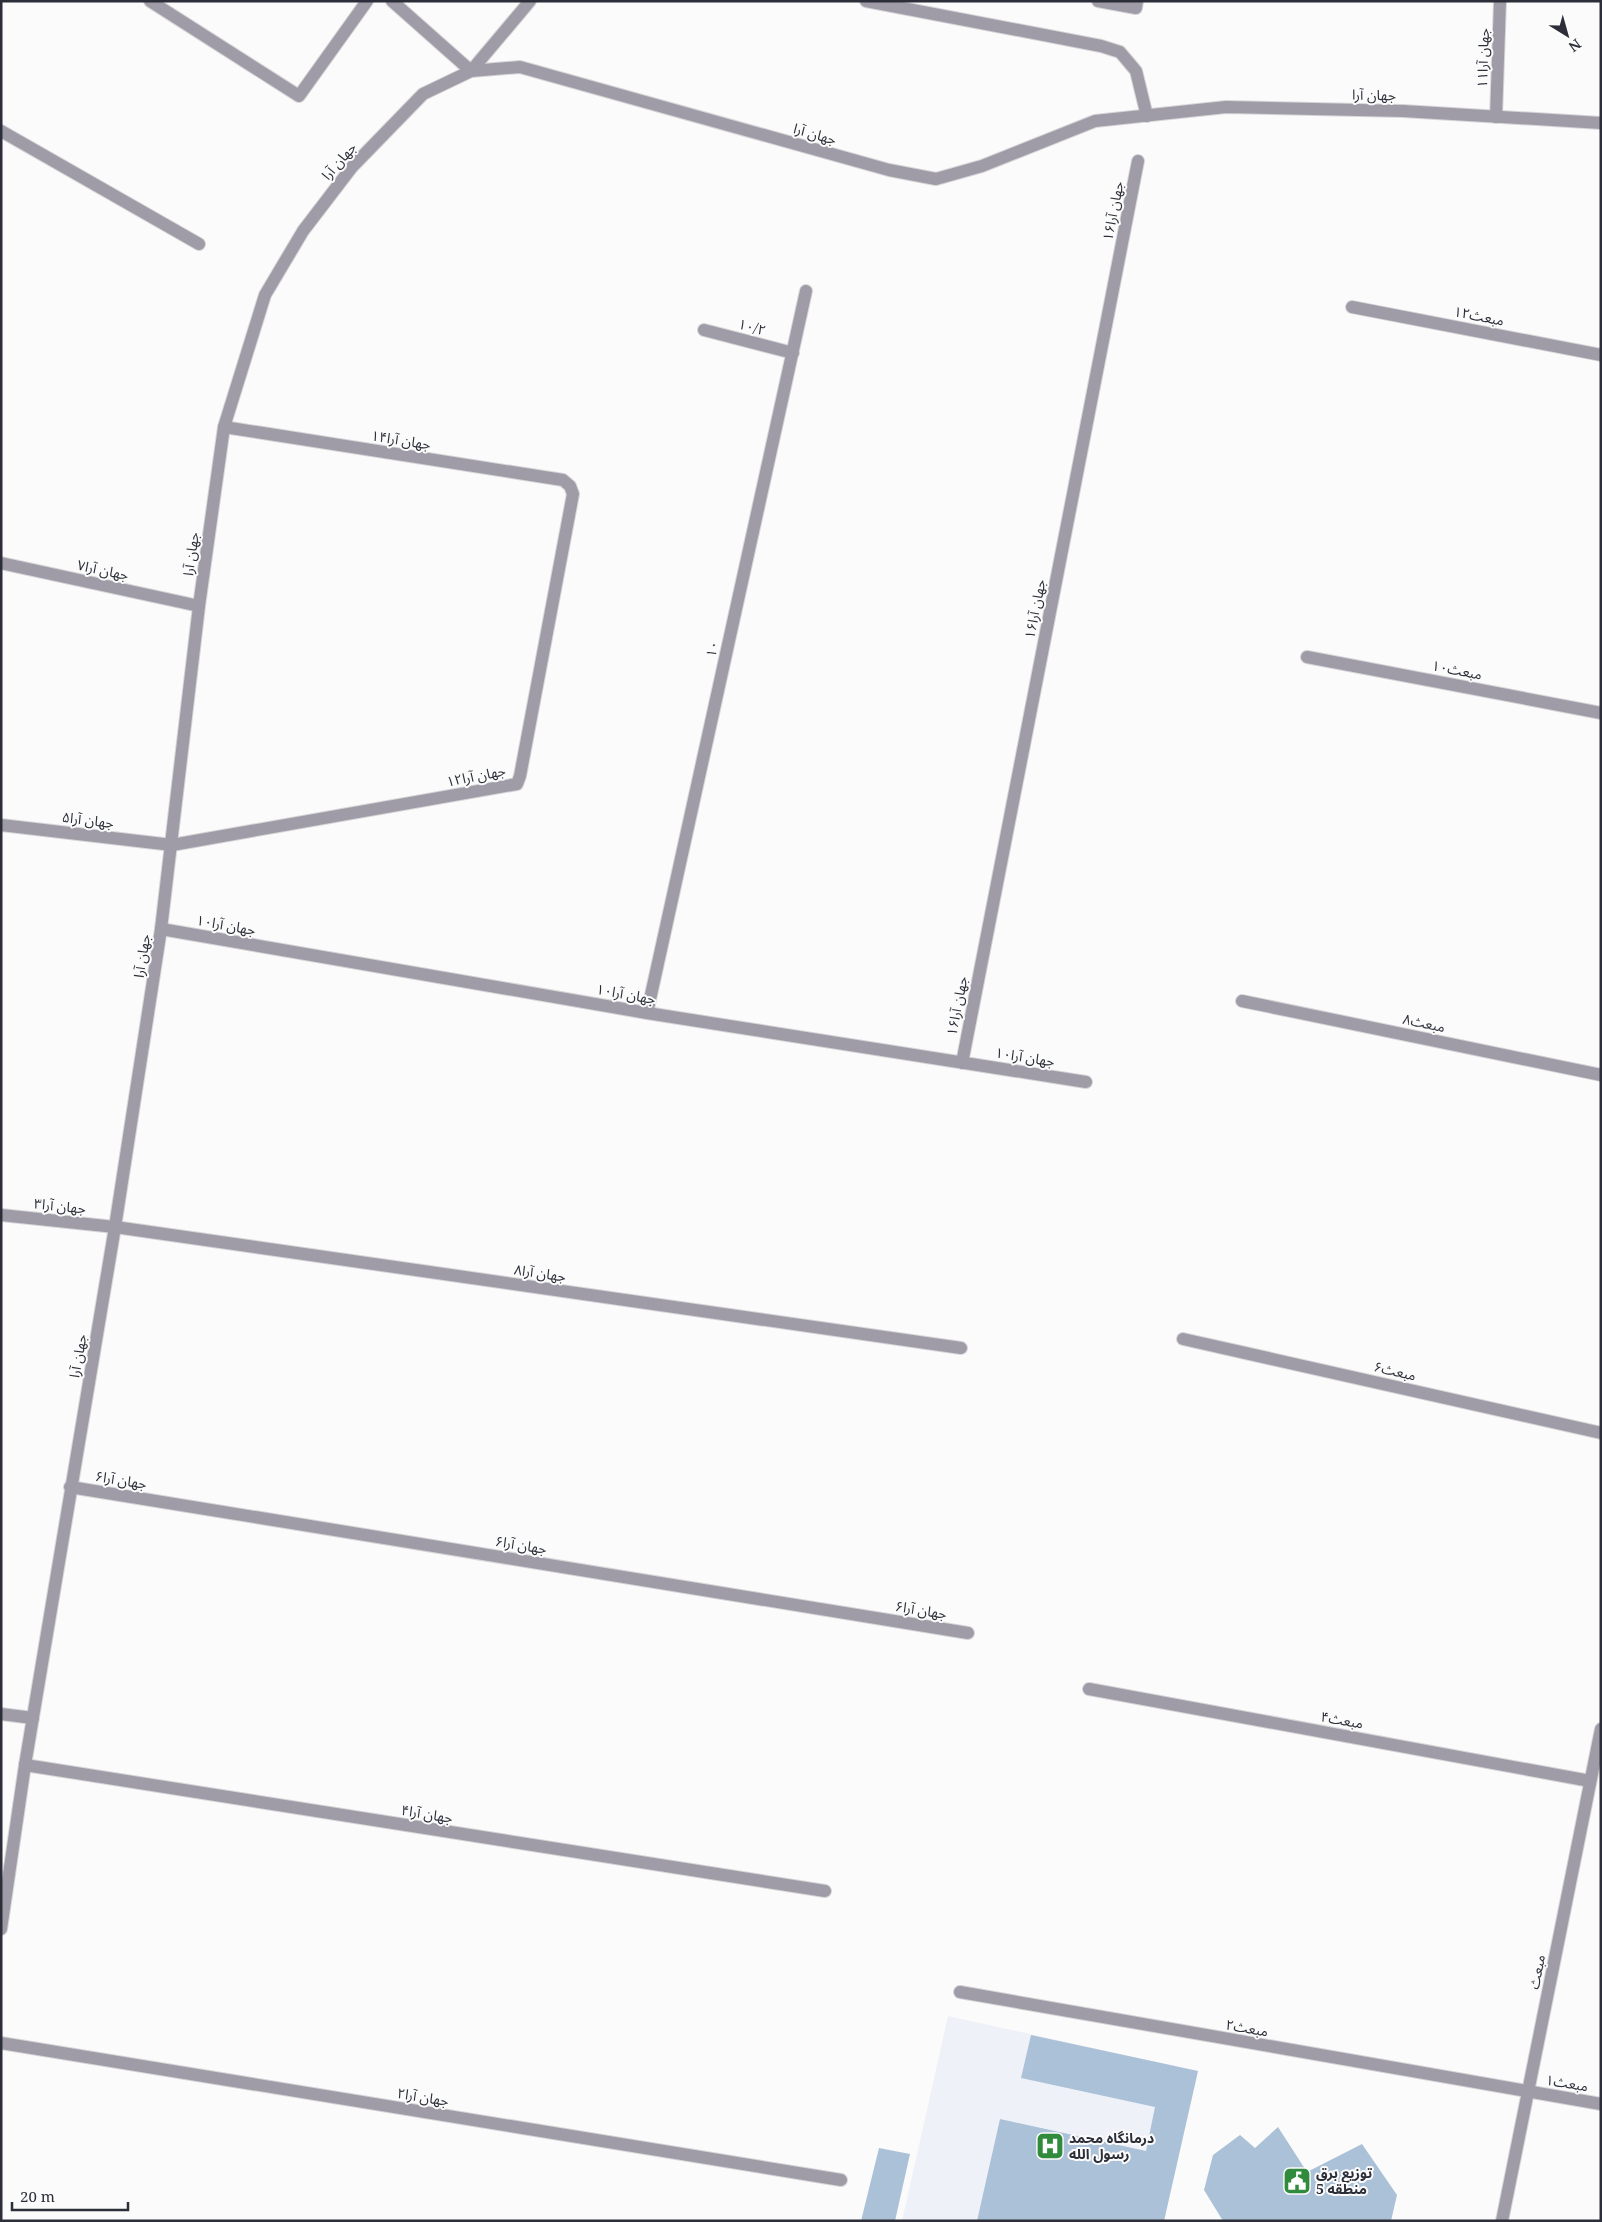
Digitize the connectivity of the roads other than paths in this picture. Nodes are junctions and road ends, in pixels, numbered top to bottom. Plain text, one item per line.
1 (150, 1) edge
2 (367, 1) edge
3 (392, 1) edge
4 (530, 1) edge
5 (866, 1) edge
6 (1098, 1) edge
7 (1137, 1) edge
8 (1500, 1) edge
9 (471, 71) junction
10 (1147, 116) junction
11 (1496, 117) junction
12 (1601, 123) edge
13 (1, 131) edge
14 (1138, 161) dead end
15 (199, 244) dead end
16 (806, 291) dead end
17 (1352, 307) dead end
18 (704, 330) dead end
19 (793, 353) junction
20 (1601, 355) edge
21 (224, 427) junction
22 (570, 486) joint
23 (1, 563) edge
24 (199, 606) junction
25 (1308, 657) dead end
26 (1601, 713) edge
27 (1, 825) edge
28 (172, 845) junction
29 (161, 929) junction
30 (1242, 1001) dead end
31 (647, 1013) junction
32 (962, 1063) junction
33 (1601, 1075) edge
34 (1086, 1082) dead end
35 (1, 1215) edge
36 (115, 1227) junction
37 (1183, 1339) dead end
38 (962, 1348) dead end
39 (1601, 1433) edge
40 (70, 1487) junction
41 (968, 1633) dead end
42 (1089, 1689) dead end
43 (1, 1714) edge
44 (32, 1718) junction
45 (1601, 1729) edge
46 (25, 1765) junction
47 (1590, 1781) junction
48 (825, 1891) dead end
49 (1, 1930) edge
50 (960, 1992) dead end
51 (1, 2044) edge
52 (1528, 2093) junction
53 (1601, 2104) edge
54 (841, 2180) dead end
55 (1502, 2221) edge

1 - 2 street
3 - 9 street
4 - 9 street, جهان آرا
5 - 10 street
6 - 7 street
8 - 11 street, جهان آرا۱۱
9 - 10 street, جهان آرا
9 - 21 street, جهان آرا
10 - 11 street, جهان آرا
11 - 12 street, جهان آرا
13 - 15 street
14 - 32 street, جهان آرا۱۶
16 - 19 street, ۱۰
17 - 20 street, مبعث۱۲
18 - 19 street, ۱۰/۲
19 - 31 street, ۱۰
21 - 22 street, جهان آرا۱۴
21 - 24 street, جهان آرا
22 - 28 street, جهان آرا۱۲
23 - 24 street, جهان آرا۷
24 - 28 street, جهان آرا
25 - 26 street, مبعث۱۰
27 - 28 street, جهان آرا۵
28 - 29 street, جهان آرا
29 - 31 street, جهان آرا۱۰
29 - 36 street, جهان آرا
30 - 33 street, مبعث۸
31 - 32 street, جهان آرا۱۰
32 - 34 street, جهان آرا۱۰
35 - 36 street, جهان آرا۳
36 - 38 street, جهان آرا۸
36 - 40 street, جهان آرا
37 - 39 street, مبعث۶
40 - 41 street, جهان آرا۶
40 - 44 street, جهان آرا
42 - 47 street, مبعث۴
43 - 44 street
44 - 46 street, جهان آرا
45 - 47 street, مبعث
46 - 48 street, جهان آرا۴
46 - 49 street, جهان آرا
47 - 52 street, مبعث
50 - 52 street, مبعث۲
51 - 54 street, جهان آرا۲
52 - 53 street, مبعث۱
52 - 55 street, مبعث

